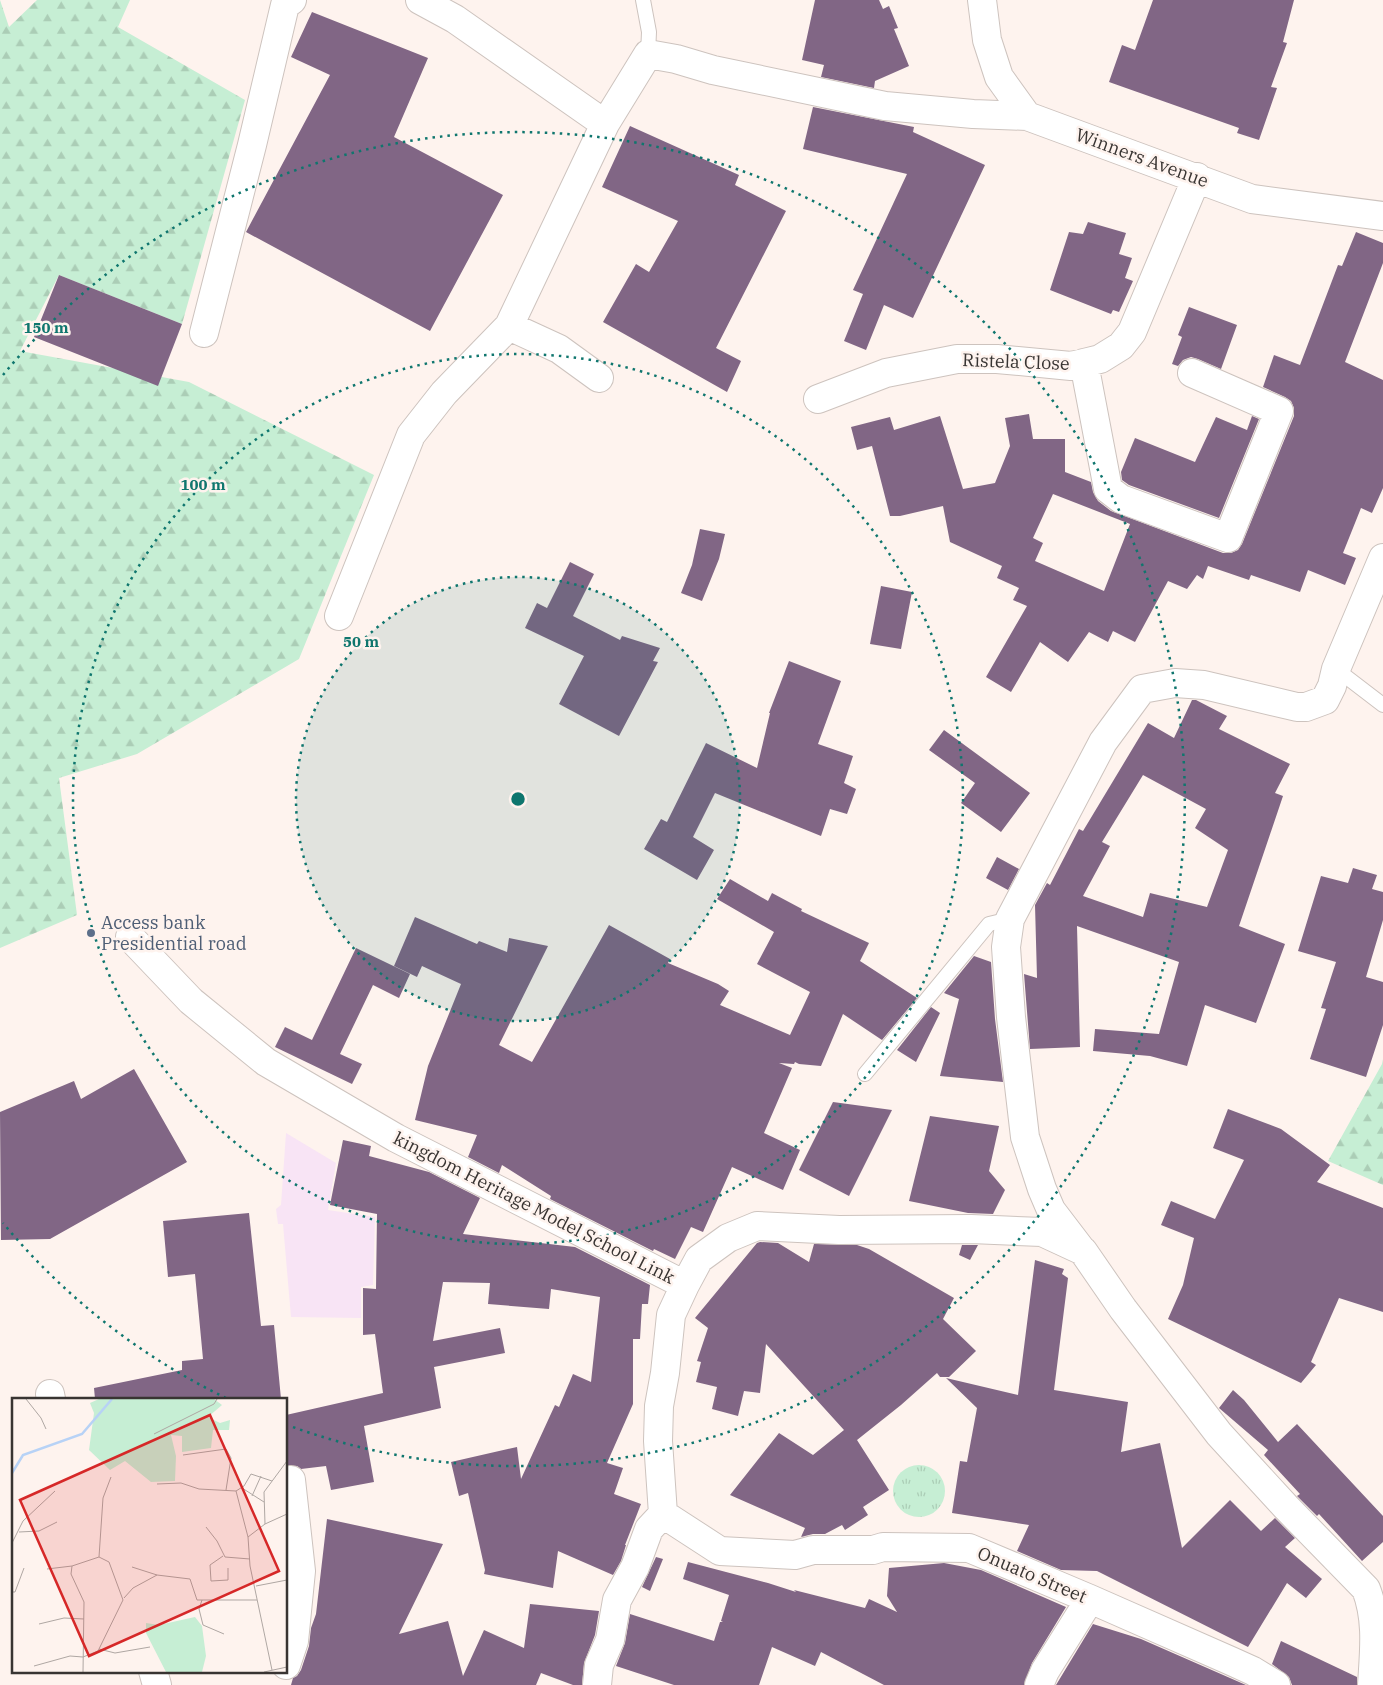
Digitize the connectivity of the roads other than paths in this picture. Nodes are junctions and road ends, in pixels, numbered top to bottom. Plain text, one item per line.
1 (292, 0) edge
2 (420, 0) edge
3 (643, 0) edge
4 (982, 0) edge
5 (648, 54) junction
6 (1027, 116) junction
7 (605, 124) junction
8 (1197, 177) junction
9 (1383, 216) edge
10 (509, 326) junction
11 (204, 333) dead end
12 (1084, 363) junction
13 (1192, 373) dead end
14 (599, 378) dead end
15 (818, 399) dead end
16 (1383, 558) edge
17 (339, 616) dead end
18 (1336, 669) junction
19 (1383, 705) edge
20 (1010, 919) junction
21 (130, 937) dead end
22 (865, 1074) dead end
23 (1082, 1251) junction
24 (685, 1285) junction
25 (291, 1480) dead end
26 (663, 1514) junction
27 (1375, 1580) edge
28 (1090, 1599) junction
29 (288, 1659) edge
30 (153, 1672) edge
31 (284, 1672) edge
32 (157, 1685) edge
33 (280, 1685) edge
34 (597, 1685) edge
35 (1040, 1685) edge
36 (1276, 1685) edge
37 (1372, 1685) edge

1 - 11 street
2 - 7 street
3 - 5 lane
4 - 6 street
5 - 6 street, Winners Avenue
5 - 7 street
6 - 8 street, Winners Avenue
7 - 10 street
8 - 9 street, Winners Avenue
8 - 12 street, Ristela Close
10 - 14 street
10 - 17 street
12 - 13 street
12 - 15 street, Ristela Close
16 - 18 street
18 - 19 lane
18 - 20 street
20 - 22 lane
20 - 23 street
21 - 24 street, kingdom Heritage Model School Link
23 - 24 street, kingdom Heritage Model School Link
23 - 27 street
24 - 26 street
25 - 29 street
26 - 28 street, Onuato Street
26 - 34 street
27 - 37 street
28 - 35 street
28 - 36 street, Onuato Street
30 - 32 street
31 - 33 street

